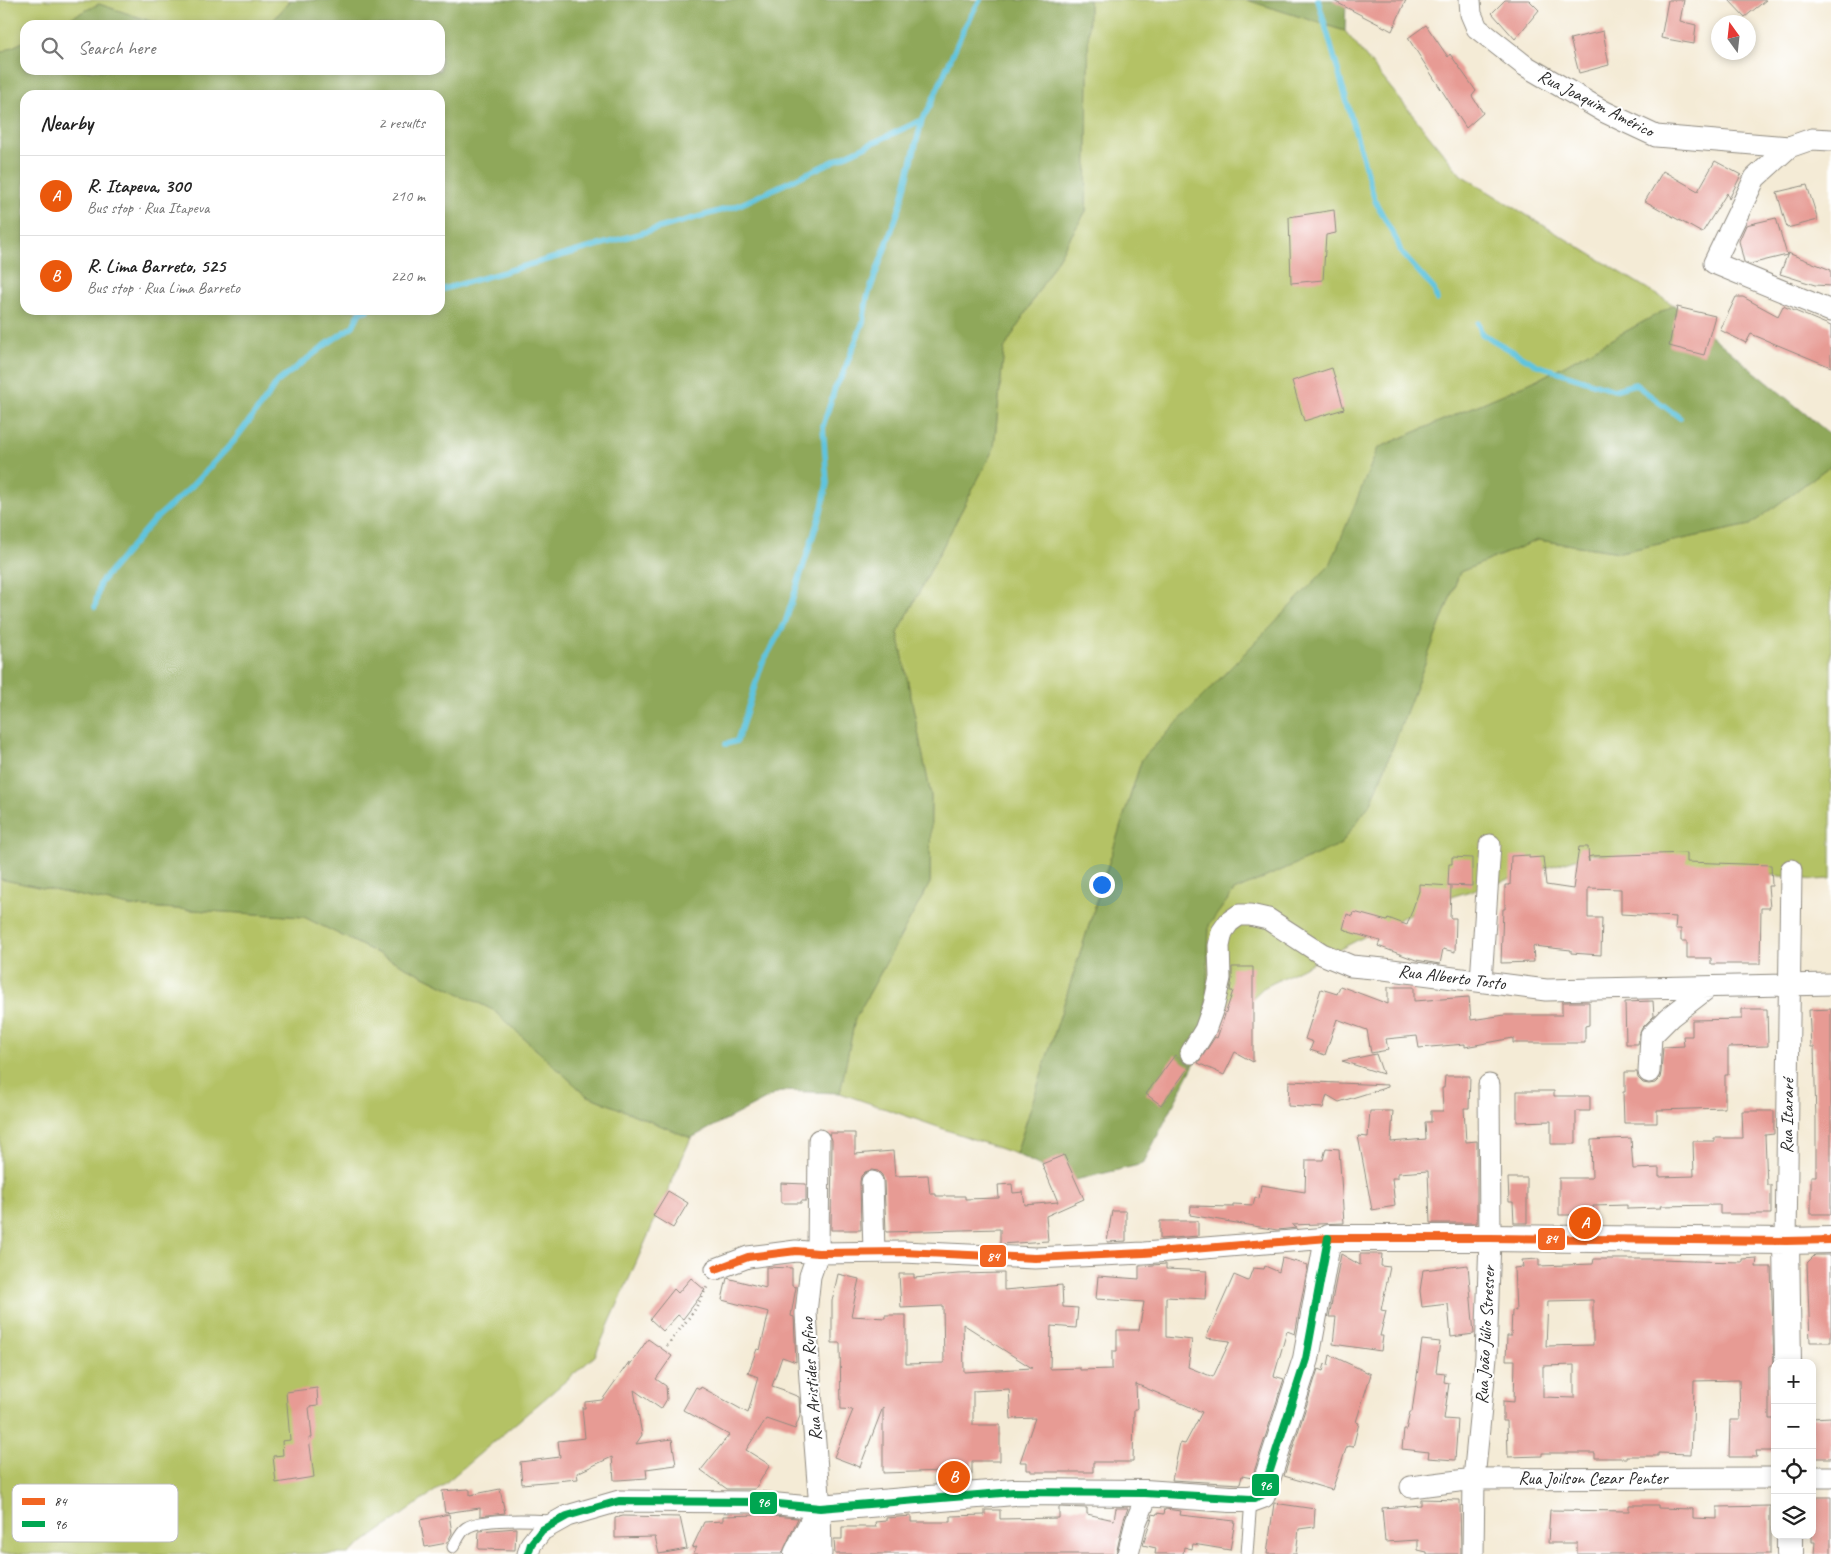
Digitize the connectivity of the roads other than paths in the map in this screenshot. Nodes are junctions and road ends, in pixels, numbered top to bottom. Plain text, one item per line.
1 (1470, 0) edge
2 (1831, 140) edge
3 (1788, 147) junction
4 (1831, 311) edge
5 (1490, 844) dead end
6 (1791, 870) dead end
7 (1481, 981) junction
8 (1831, 984) edge
9 (1789, 986) junction
10 (1710, 987) junction
11 (1190, 1053) dead end
12 (1649, 1072) dead end
13 (1489, 1085) dead end
14 (819, 1140) dead end
15 (872, 1182) dead end
16 (1328, 1238) junction
17 (1490, 1238) junction
18 (1831, 1240) edge
19 (1786, 1242) junction
20 (874, 1252) junction
21 (818, 1253) junction
22 (716, 1269) road end
23 (1788, 1359) edge
24 (1816, 1477) edge
25 (1831, 1477) edge
26 (1771, 1478) edge
27 (1474, 1479) junction
28 (1411, 1487) dead end
29 (1148, 1494) junction
30 (1257, 1497) junction
31 (820, 1508) junction
32 (556, 1522) junction
33 (1790, 1539) edge
34 (453, 1547) dead end
35 (528, 1554) edge
36 (797, 1554) edge
37 (821, 1554) edge
38 (1128, 1554) edge
39 (1247, 1554) edge
40 (1473, 1554) edge
41 (1790, 1554) edge

1 - 3 street, Rua Joaquim Américo
2 - 3 street
3 - 4 street
5 - 7 street
6 - 9 street, Rua Itararé
7 - 10 street, Rua Alberto Tosto
7 - 11 street, Rua Alberto Tosto
8 - 9 street, Rua Alberto Tosto
9 - 10 street, Rua Alberto Tosto
9 - 19 street, Rua Itararé
10 - 12 street
13 - 17 street, Rua João Júlio Stresser
14 - 21 street, Rua Aristides Rufino
15 - 20 street
16 - 17 street
16 - 20 street
16 - 30 street
17 - 19 street
17 - 27 street, Rua João Júlio Stresser
18 - 19 street
19 - 23 street, Rua Itararé
20 - 21 street
21 - 22 street
21 - 31 street, Rua Aristides Rufino
24 - 25 street
26 - 27 street, Rua Joilson Cezar Penter
27 - 28 street, Rua Joilson Cezar Penter
27 - 40 street, Rua João Júlio Stresser
29 - 30 street
29 - 31 street
29 - 38 street
30 - 39 lane
31 - 32 street
31 - 36 street
31 - 37 street, Rua Aristides Rufino
32 - 34 lane
32 - 35 street
33 - 41 street

